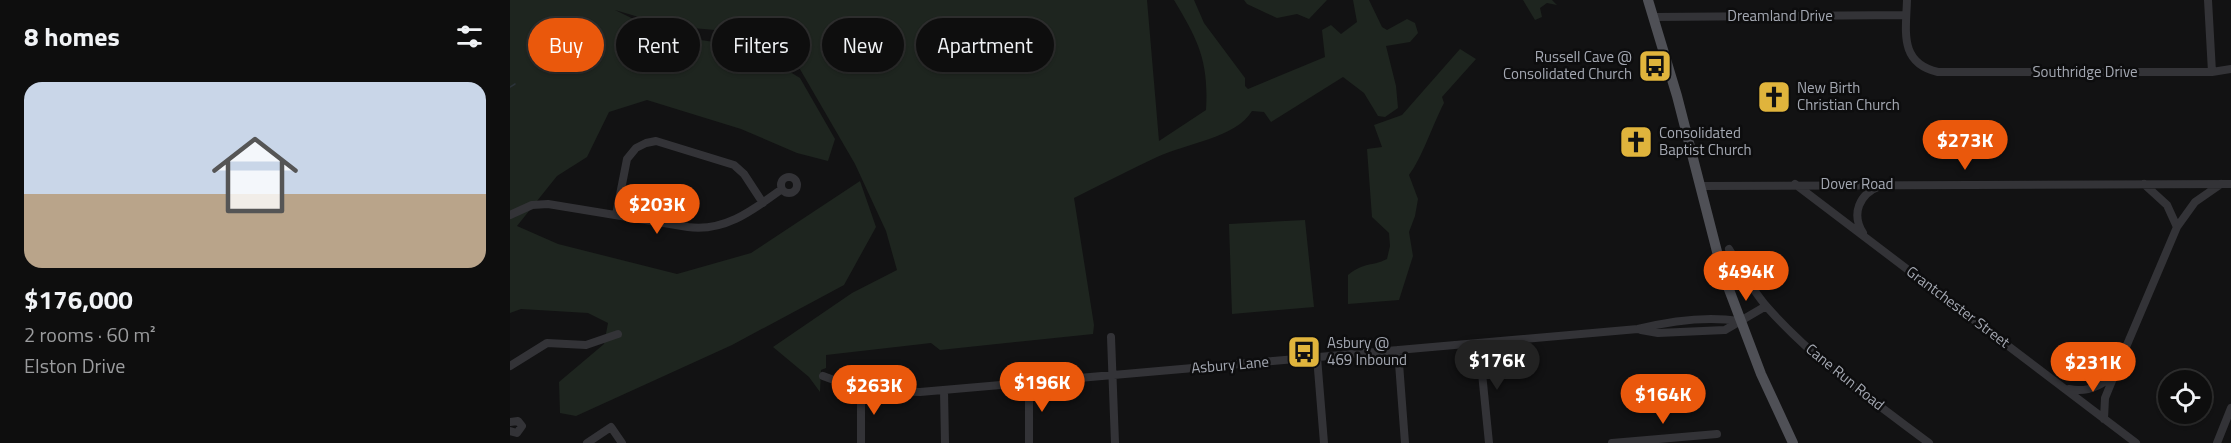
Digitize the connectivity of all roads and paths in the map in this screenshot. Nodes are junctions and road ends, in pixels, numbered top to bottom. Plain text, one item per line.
1 (1648, 0) edge
2 (1907, 0) edge
3 (2208, 0) edge
4 (1906, 15) junction
5 (1653, 17) junction
6 (2231, 69) edge
7 (2212, 72) junction
8 (2143, 183) junction
9 (1794, 184) junction
10 (1886, 184) junction
11 (2226, 184) edge
12 (1700, 186) junction
13 (782, 189) dead end
14 (763, 203) junction
15 (510, 215) edge
16 (616, 215) junction
17 (2176, 227) junction
18 (1866, 237) junction
19 (1729, 249) dead end
20 (1766, 306) junction
21 (1739, 321) junction
22 (1638, 329) junction
23 (618, 334) dead end
24 (1112, 337) dead end
25 (1479, 343) junction
26 (1398, 350) junction
27 (1317, 357) junction
28 (510, 366) edge
29 (2115, 373) junction
30 (1114, 374) junction
31 (823, 376) dead end
32 (1029, 383) junction
33 (2065, 388) junction
34 (861, 390) junction
35 (944, 390) junction
36 (2231, 408) edge
37 (510, 410) edge
38 (2104, 419) junction
39 (512, 421) edge
40 (510, 431) edge
41 (1717, 434) dead end
42 (587, 443) edge
43 (622, 443) edge
44 (861, 443) edge
45 (945, 443) edge
46 (1029, 443) edge
47 (1115, 443) edge
48 (1324, 443) edge
49 (1405, 443) edge
50 (1489, 443) edge
51 (1612, 443) edge
52 (1793, 443) edge
53 (1929, 443) edge
54 (2136, 443) edge
55 (2217, 443) edge

1 - 5 main road
2 - 4 street
3 - 7 street
4 - 5 street, Dreamland Drive
4 - 7 street, Southridge Drive
5 - 12 main road
6 - 7 street, Southridge Drive
8 - 10 street, Dover Road
8 - 11 street, Dover Road
8 - 17 street
9 - 10 street, Dover Road
9 - 12 street, Dover Road
9 - 18 street, Grantchester Street
10 - 18 street
11 - 17 street
12 - 21 main road
13 - 14 street
14 - 16 street
14 - 16 street
15 - 16 street
17 - 29 street
18 - 33 street, Grantchester Street
19 - 20 street, Cane Run Road
20 - 21 street
20 - 53 street, Cane Run Road
21 - 22 street, Asbury Lane
21 - 22 street, Asbury Lane
21 - 52 main road
22 - 25 street, Asbury Lane
23 - 28 street
24 - 30 street
25 - 26 street, Asbury Lane
25 - 50 street
26 - 27 street, Asbury Lane
26 - 49 street
27 - 30 street, Asbury Lane
27 - 48 street
29 - 33 street
29 - 38 street
30 - 32 street, Asbury Lane
30 - 47 street
31 - 34 street, Asbury Lane
32 - 35 street, Asbury Lane
32 - 46 street
33 - 38 street, Grantchester Street
34 - 35 street, Asbury Lane
34 - 44 street
35 - 45 street
36 - 55 street
37 - 39 street
38 - 54 street, Grantchester Street
39 - 40 street
41 - 51 street
42 - 43 street

